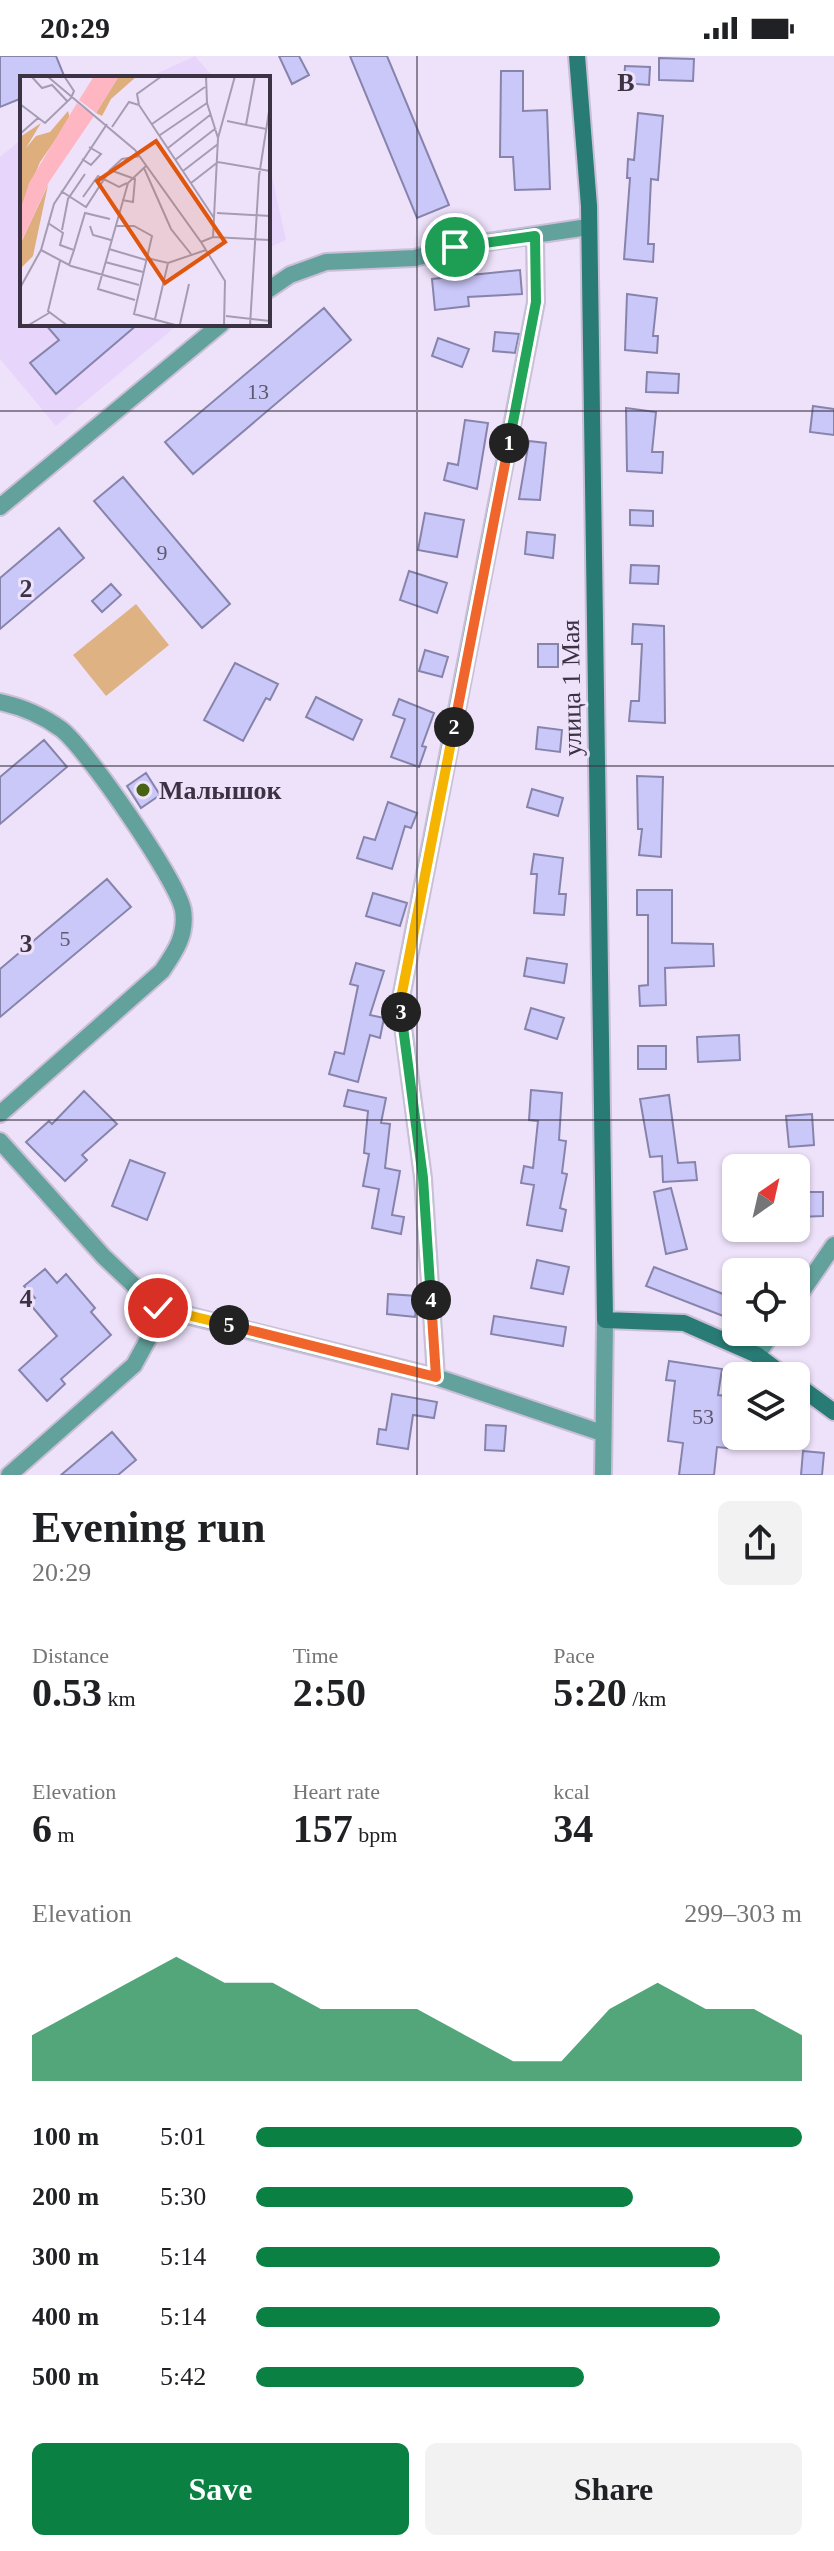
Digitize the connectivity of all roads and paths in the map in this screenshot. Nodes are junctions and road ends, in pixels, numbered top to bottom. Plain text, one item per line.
1 (577, 56) edge
2 (588, 227) junction
3 (535, 236) junction
4 (270, 289) edge
5 (219, 326) edge
6 (0, 507) edge
7 (0, 702) edge
8 (0, 1114) edge
9 (0, 1141) edge
10 (834, 1245) edge
11 (810, 1280) edge
12 (158, 1308) junction
13 (605, 1320) junction
14 (763, 1346) edge
15 (757, 1355) junction
16 (766, 1362) edge
17 (436, 1377) junction
18 (810, 1394) edge
19 (834, 1412) edge
20 (602, 1433) junction
21 (9, 1475) edge
22 (603, 1475) edge

1 - 2 main road, улица 1 Мая
2 - 3 street
2 - 13 main road, улица 1 Мая
3 - 4 street
3 - 17 street
5 - 6 street
7 - 8 street
9 - 12 street
10 - 11 street
12 - 17 street
12 - 21 street
13 - 15 main road
13 - 20 street
14 - 15 street
15 - 16 main road
17 - 20 street
18 - 19 main road
20 - 22 street

